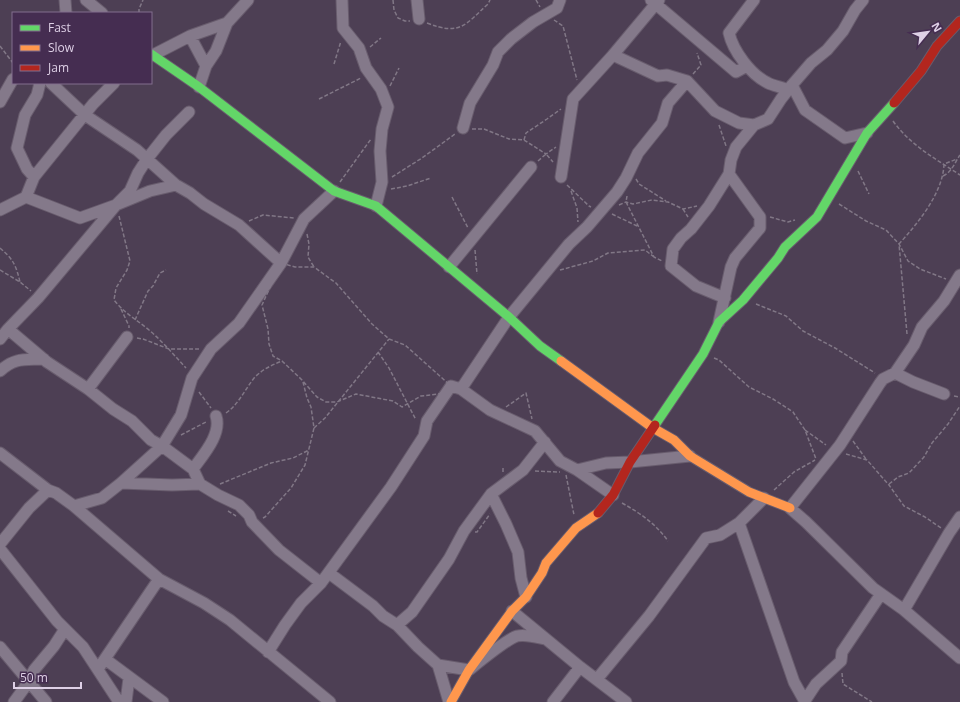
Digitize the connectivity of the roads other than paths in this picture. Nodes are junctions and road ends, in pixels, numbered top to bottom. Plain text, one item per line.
1 (65, 0) edge
2 (86, 0) edge
3 (248, 0) edge
4 (342, 0) edge
5 (417, 0) edge
6 (560, 0) edge
7 (754, 0) edge
8 (863, 0) edge
9 (655, 1) edge
10 (66, 12) edge
11 (101, 12) edge
12 (419, 20) road end
13 (960, 21) edge
14 (227, 23) junction
15 (190, 36) junction
16 (152, 55) edge
17 (613, 55) junction
18 (206, 66) junction
19 (746, 66) junction
20 (12, 81) edge
21 (687, 81) junction
22 (40, 84) edge
23 (52, 84) edge
24 (113, 84) edge
25 (199, 87) junction
26 (790, 87) junction
27 (0, 102) edge
28 (189, 112) dead end
29 (85, 115) junction
30 (754, 125) junction
31 (463, 128) road end
32 (867, 133) junction
33 (146, 159) junction
34 (531, 167) road end
35 (729, 174) junction
36 (34, 177) junction
37 (561, 177) road end
38 (176, 185) junction
39 (334, 191) junction
40 (26, 197) junction
41 (116, 205) junction
42 (376, 206) junction
43 (0, 210) edge
44 (281, 263) junction
45 (449, 267) junction
46 (960, 276) edge
47 (724, 298) junction
48 (508, 317) junction
49 (719, 322) junction
50 (8, 329) junction
51 (127, 337) road end
52 (0, 339) edge
53 (44, 359) junction
54 (0, 371) edge
55 (895, 373) junction
56 (456, 387) junction
57 (88, 389) junction
58 (944, 394) dead end
59 (216, 416) road end
60 (653, 428) junction
61 (545, 442) junction
62 (162, 446) junction
63 (0, 453) edge
64 (690, 456) junction
65 (630, 462) junction
66 (193, 469) junction
67 (577, 470) junction
68 (121, 483) junction
69 (200, 484) junction
70 (48, 490) junction
71 (491, 494) junction
72 (613, 495) junction
73 (764, 498) junction
74 (74, 506) junction
75 (790, 508) junction
76 (960, 517) edge
77 (739, 523) junction
78 (0, 544) edge
79 (0, 549) edge
80 (329, 572) junction
81 (159, 579) junction
82 (321, 583) junction
83 (881, 594) junction
84 (526, 597) junction
85 (904, 610) junction
86 (512, 611) junction
87 (398, 625) junction
88 (65, 629) junction
89 (545, 638) junction
90 (0, 647) edge
91 (268, 652) junction
92 (960, 658) edge
93 (105, 659) junction
94 (438, 665) junction
95 (580, 667) junction
96 (98, 669) junction
97 (469, 670) junction
98 (129, 678) junction
99 (597, 679) junction
100 (28, 680) junction
101 (804, 701) edge
102 (14, 702) edge
103 (46, 702) edge
104 (119, 702) edge
105 (126, 702) edge
106 (163, 702) edge
107 (328, 702) edge
108 (450, 702) edge
109 (553, 702) edge
110 (626, 702) edge

1 - 10 street
2 - 11 street
3 - 14 street
4 - 42 street
5 - 12 street
6 - 31 street
7 - 19 street
8 - 26 street
9 - 17 street
9 - 19 street
13 - 32 street
14 - 15 street
14 - 18 street
15 - 16 street
15 - 18 street
16 - 25 street
17 - 21 street
17 - 37 street
18 - 25 street
19 - 26 street
20 - 27 street
21 - 30 street
21 - 48 street
22 - 36 street
23 - 29 street
24 - 29 street
25 - 39 street
26 - 30 street
26 - 32 street
28 - 33 street
29 - 33 street
29 - 36 street
30 - 35 street
32 - 49 street
33 - 38 street
33 - 41 street
34 - 45 street
35 - 47 street
35 - 47 street
36 - 40 street
38 - 41 street
38 - 44 street
39 - 42 street
39 - 44 street
40 - 41 street
40 - 43 street
41 - 50 street
42 - 45 street
44 - 62 street
45 - 48 street
46 - 55 street
47 - 49 street
48 - 56 street
48 - 60 street
49 - 60 street
50 - 52 street
50 - 53 street
51 - 57 street
53 - 54 street
53 - 57 street
55 - 58 street
55 - 75 street
56 - 61 street
56 - 80 street
57 - 62 street
59 - 66 street
60 - 64 street
60 - 65 street
61 - 67 street
61 - 71 street
62 - 66 street
62 - 68 street
63 - 70 street
64 - 65 street
64 - 73 street
65 - 67 street
65 - 72 street
66 - 69 street
67 - 72 street
68 - 69 street
68 - 74 street
69 - 82 street
70 - 74 street
70 - 78 street
71 - 84 street
71 - 87 street
72 - 84 street
73 - 75 street
73 - 77 street
74 - 81 street
75 - 83 street
76 - 85 street
77 - 99 street
77 - 101 street
79 - 88 street
80 - 82 street
80 - 87 street
81 - 91 street
81 - 93 street
82 - 91 street
83 - 85 street
83 - 101 street
84 - 86 street
85 - 92 street
86 - 89 street
86 - 97 street
87 - 94 street
88 - 96 street
88 - 100 street
89 - 95 street
89 - 97 street
90 - 100 street
91 - 107 street
93 - 96 street
93 - 98 street
94 - 97 street
94 - 108 street
95 - 99 street
95 - 109 street
96 - 104 street
97 - 108 street
98 - 105 street
98 - 106 street
99 - 110 street
100 - 102 street
100 - 103 street

